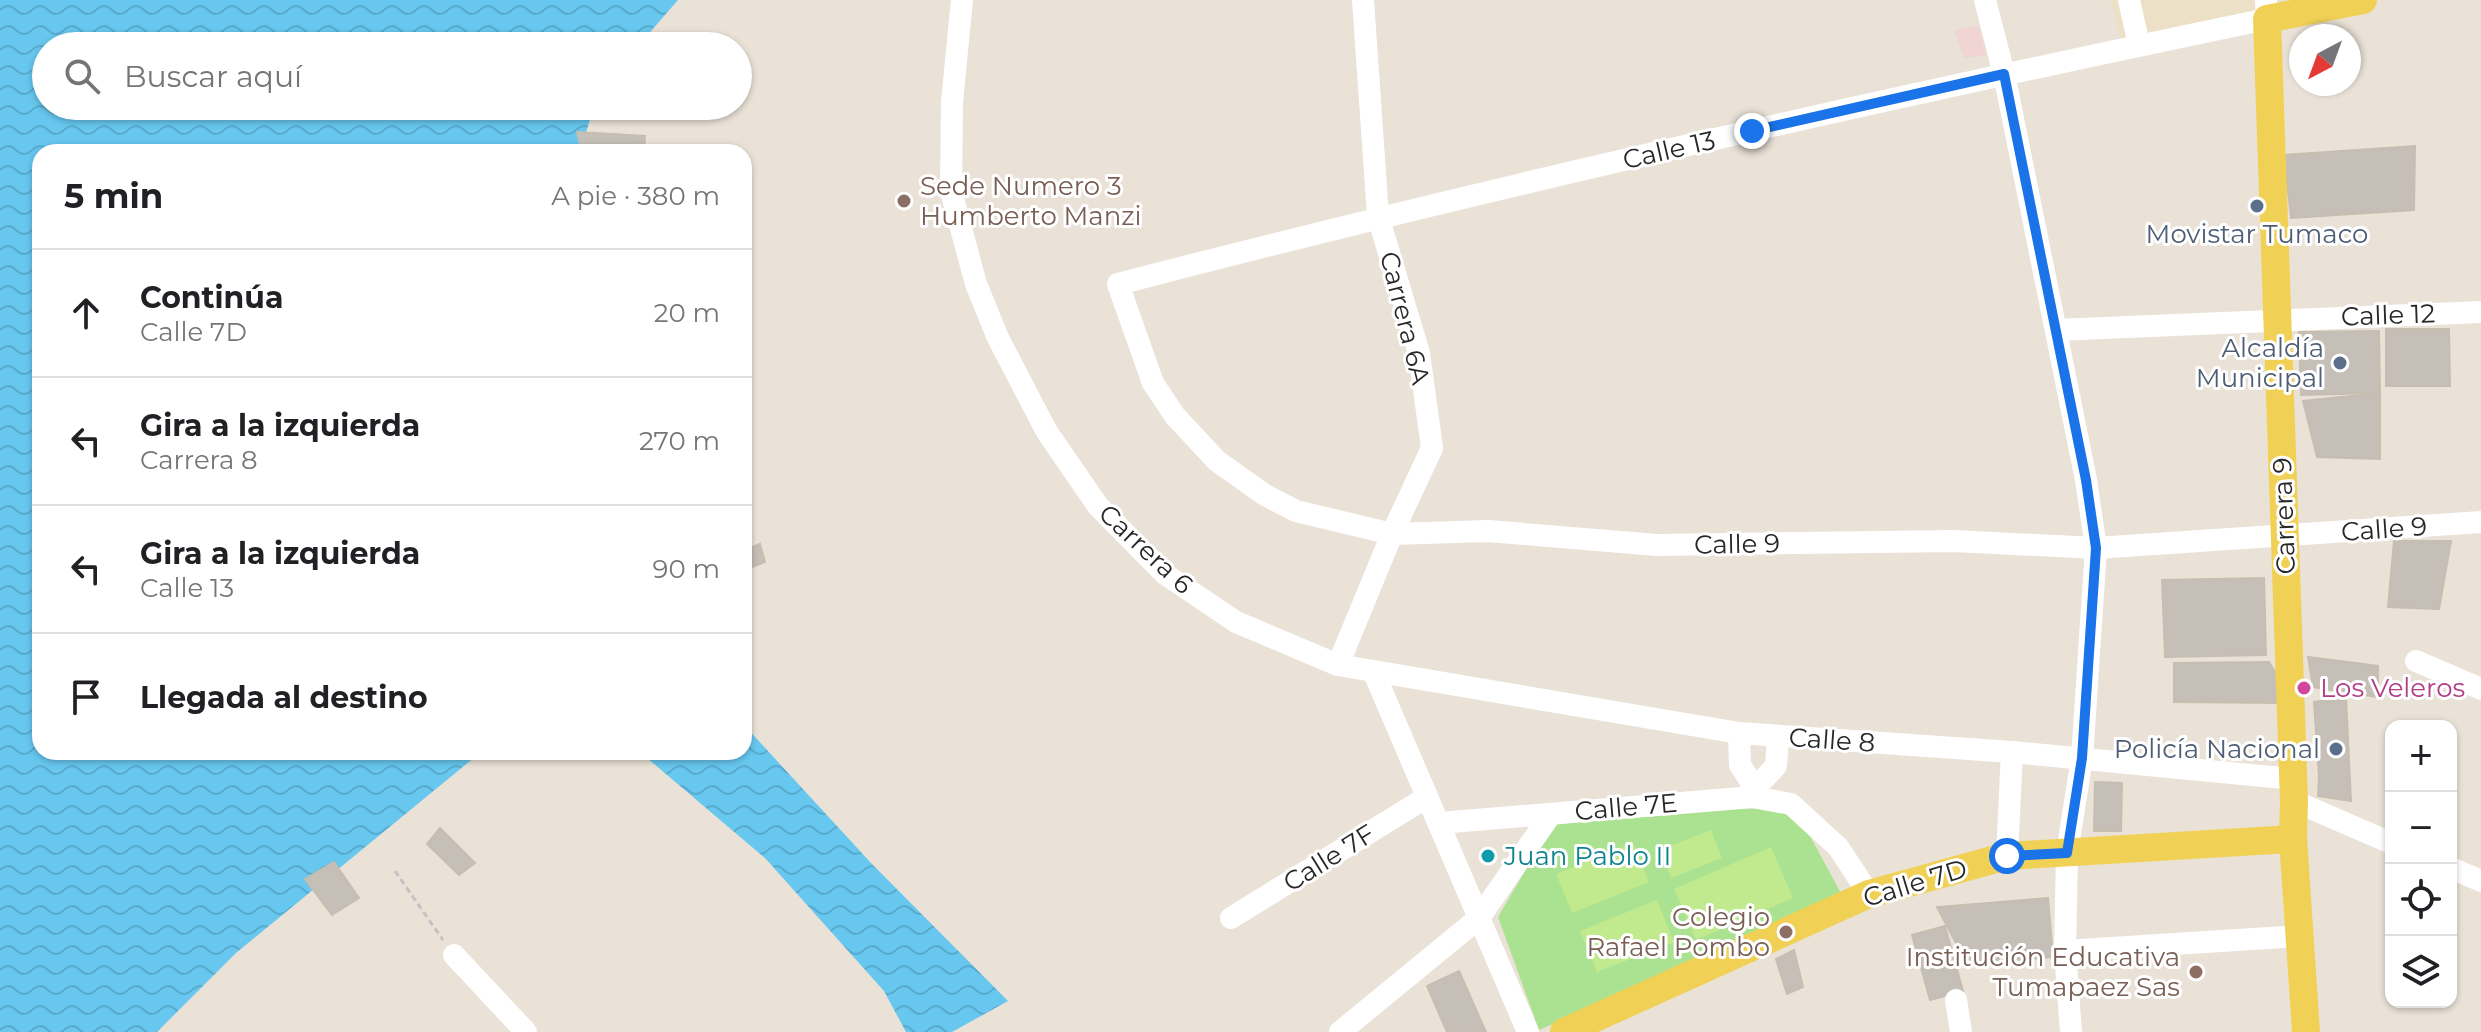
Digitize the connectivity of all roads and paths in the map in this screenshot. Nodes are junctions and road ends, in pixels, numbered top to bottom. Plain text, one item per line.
1 (962, 0) edge
2 (1363, 0) edge
3 (1985, 0) edge
4 (2129, 0) edge
5 (2363, 0) edge
6 (2266, 9) edge
7 (2139, 45) junction
8 (2004, 74) junction
9 (1378, 216) junction
10 (1118, 284) joint
11 (2481, 312) edge
12 (2277, 319) junction
13 (2056, 330) junction
14 (2481, 522) edge
15 (1392, 534) junction
16 (2285, 537) junction
17 (2096, 548) junction
18 (2416, 661) dead end
19 (1338, 665) junction
20 (1374, 673) junction
21 (2481, 689) edge
22 (1739, 733) junction
23 (1778, 736) junction
24 (2012, 752) junction
25 (2082, 758) junction
26 (2294, 790) junction
27 (1754, 792) junction
28 (1427, 797) junction
29 (1551, 814) junction
30 (1439, 823) junction
31 (2293, 839) junction
32 (2385, 840) edge
33 (2067, 853) junction
34 (2007, 856) junction
35 (395, 871) dead end
36 (2457, 871) edge
37 (2481, 881) edge
38 (1869, 894) junction
39 (1231, 918) dead end
40 (1479, 918) junction
41 (2299, 936) junction
42 (448, 946) joint
43 (2065, 951) junction
44 (1956, 1000) dead end
45 (1569, 1031) edge
46 (526, 1032) edge
47 (1340, 1032) edge
48 (1528, 1032) edge
49 (1961, 1032) edge
50 (2071, 1032) edge
51 (2306, 1032) edge

1 - 19 street, Carrera 6
2 - 9 street, Carrera 6A
3 - 8 street
4 - 7 street
5 - 6 main road, Calle 13
6 - 7 street, Calle 13
6 - 12 main road, Carrera 9
7 - 8 street, Calle 13
8 - 9 street, Calle 13
8 - 13 street
9 - 10 street, Calle 13
9 - 15 street, Carrera 6A
10 - 15 street, Calle 9
11 - 12 street, Calle 12
12 - 13 street, Calle 12
12 - 16 main road, Carrera 9
13 - 17 street
14 - 16 street, Calle 9
15 - 17 street, Calle 9
15 - 19 street, Carrera 6A
16 - 17 street, Calle 9
16 - 26 main road, Carrera 9
17 - 25 street
18 - 21 street
19 - 20 street, Carrera 6
20 - 22 street, Calle 8
20 - 28 street
22 - 23 street, Calle 8
22 - 27 street
23 - 24 street, Calle 8
23 - 27 street
24 - 25 street, Calle 8
24 - 34 street
25 - 26 street, Calle 8
25 - 33 street
26 - 31 main road, Carrera 9
26 - 32 street, Calle 8
27 - 29 street, Calle 7E
27 - 38 street, Calle 7E
28 - 30 street
28 - 39 street, Calle 7F
29 - 30 street
29 - 40 street, Calle 7E
30 - 40 street
31 - 33 main road, Calle 7D
31 - 41 main road, Carrera 9
33 - 34 main road, Calle 7D
33 - 43 street
34 - 38 main road, Calle 7D
35 - 42 path
36 - 37 street
38 - 45 main road, Calle 7D
40 - 47 street, Calle 7E
40 - 48 street
41 - 43 street
41 - 51 main road, Carrera 9
42 - 46 street
43 - 50 street
44 - 49 street

